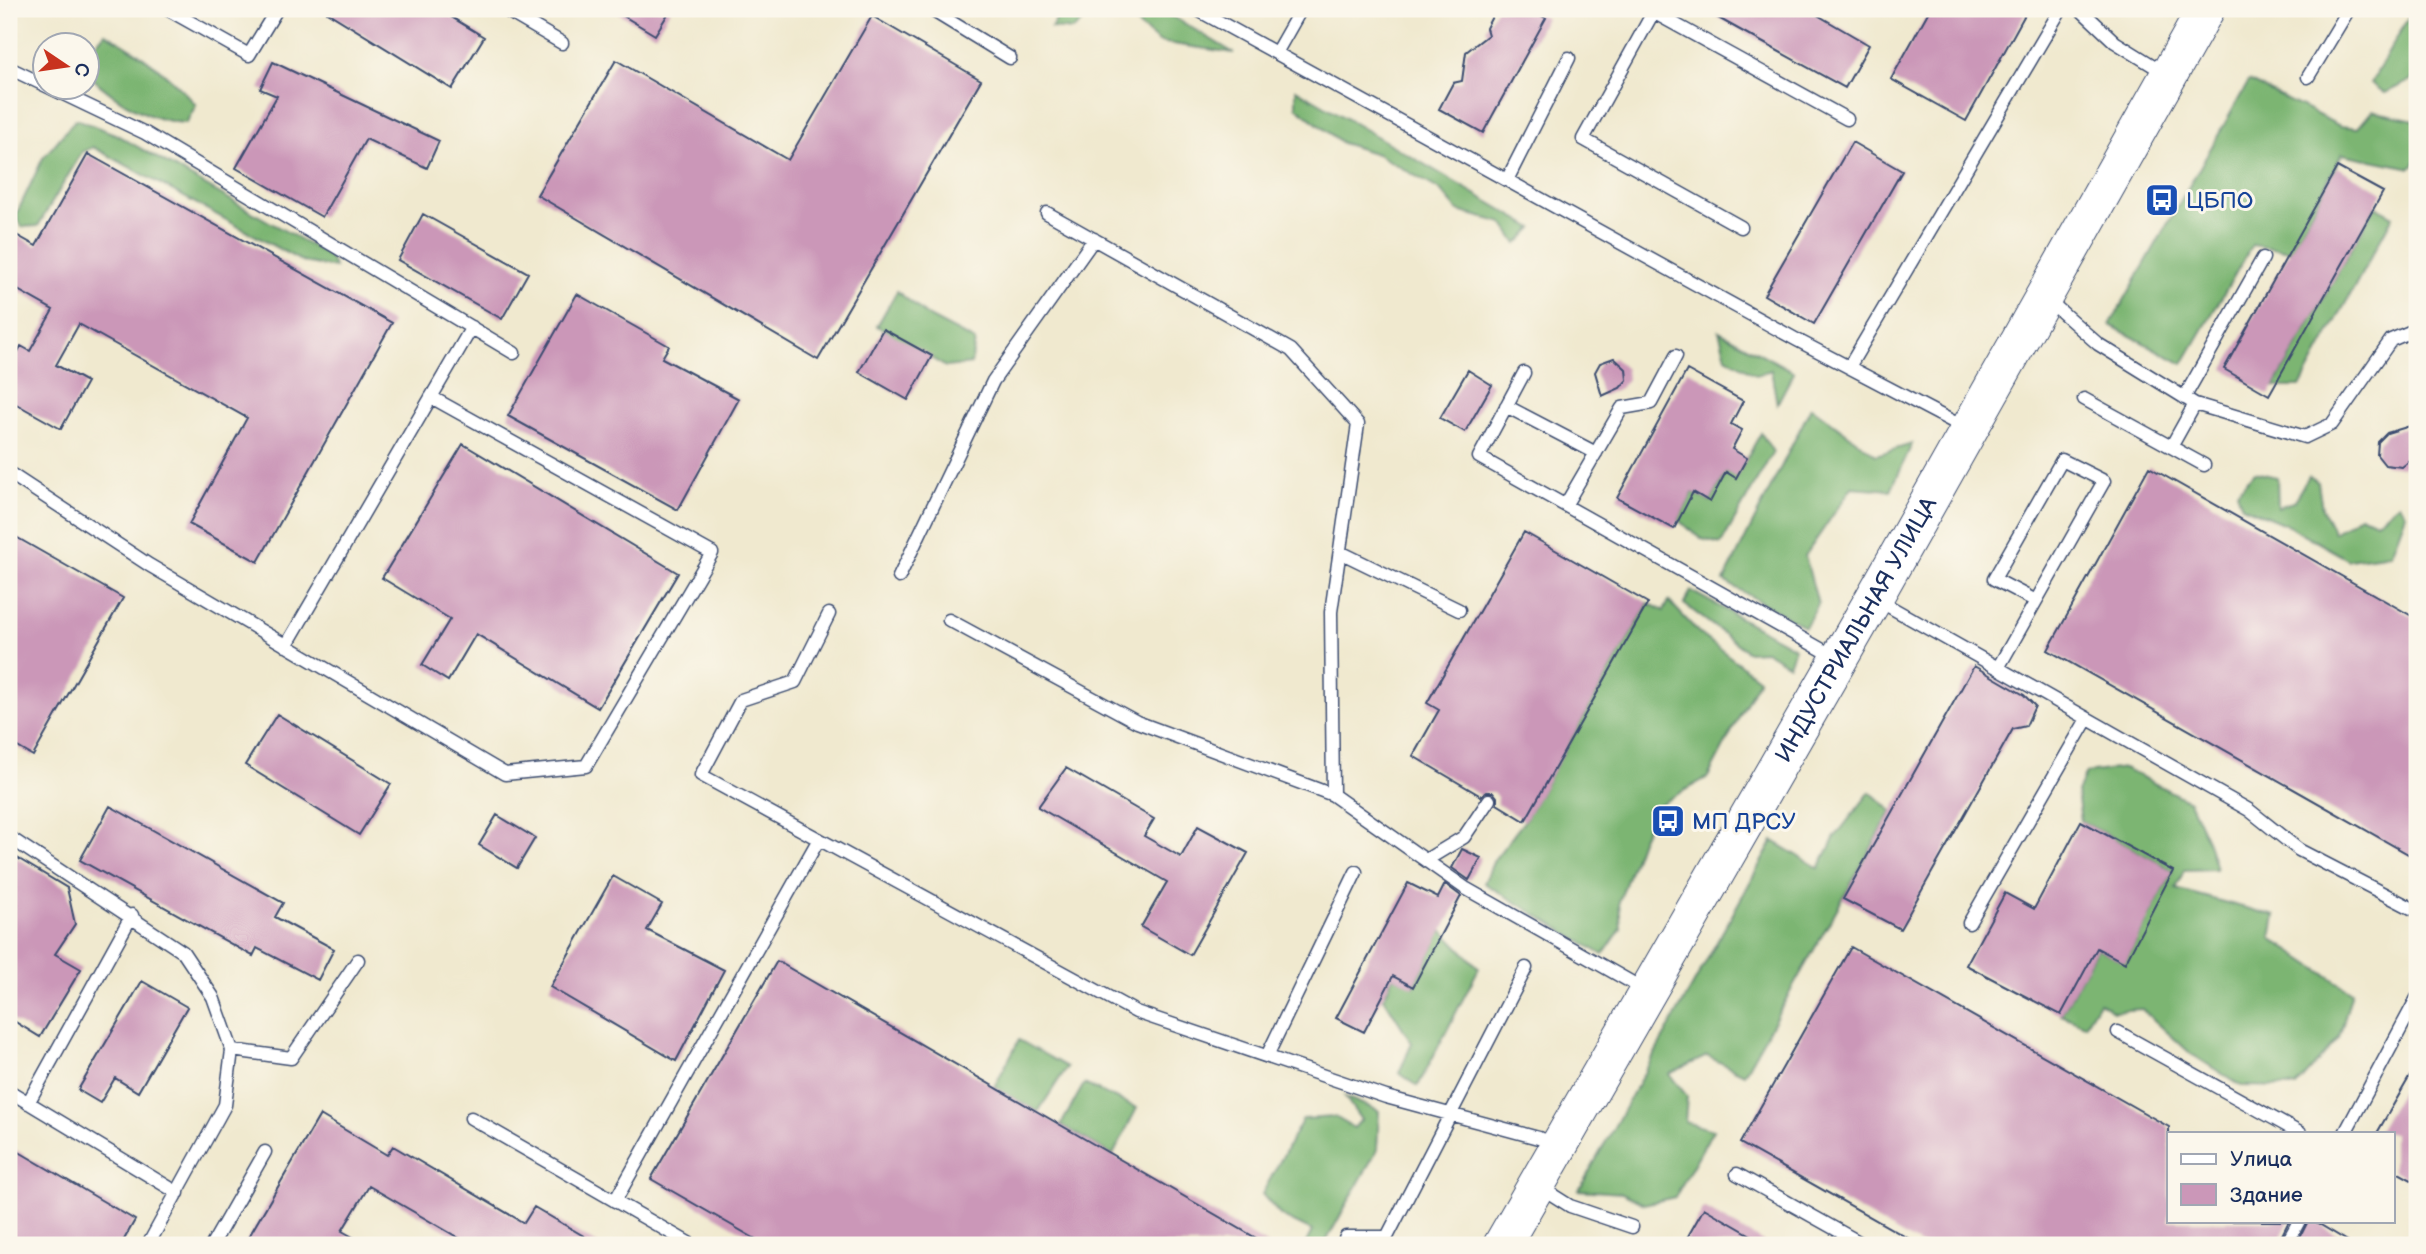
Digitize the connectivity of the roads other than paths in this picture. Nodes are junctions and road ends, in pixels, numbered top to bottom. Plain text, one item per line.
1 (167, 9) edge
2 (277, 9) edge
3 (504, 9) edge
4 (930, 9) edge
5 (1196, 9) edge
6 (1301, 9) edge
7 (2062, 9) edge
8 (2080, 9) edge
9 (2206, 9) edge
10 (2348, 9) edge
11 (1654, 10) edge
12 (562, 43) dead end
13 (1276, 53) junction
14 (1010, 58) dead end
15 (1569, 58) dead end
16 (9, 68) edge
17 (2168, 75) junction
18 (2308, 77) dead end
19 (1847, 119) dead end
20 (1507, 180) junction
21 (1047, 213) dead end
22 (1741, 227) dead end
23 (1094, 239) junction
24 (2263, 258) dead end
25 (2044, 296) junction
26 (472, 327) junction
27 (2417, 329) edge
28 (514, 353) dead end
29 (1676, 356) dead end
30 (1849, 367) junction
31 (1524, 373) dead end
32 (431, 397) junction
33 (2084, 399) dead end
34 (2190, 401) junction
35 (1506, 406) junction
36 (1968, 429) junction
37 (2171, 447) junction
38 (1596, 453) junction
39 (2204, 465) dead end
40 (9, 473) edge
41 (1566, 504) junction
42 (1340, 552) junction
43 (898, 577) dead end
44 (1874, 598) junction
45 (2036, 601) junction
46 (1459, 610) dead end
47 (828, 614) dead end
48 (948, 620) dead end
49 (286, 646) junction
50 (1839, 659) junction
51 (1998, 668) junction
52 (2087, 719) junction
53 (1333, 795) junction
54 (1489, 800) dead end
55 (9, 837) edge
56 (819, 839) junction
57 (1426, 860) junction
58 (1356, 872) dead end
59 (2417, 911) edge
60 (132, 915) junction
61 (1969, 923) dead end
62 (358, 960) dead end
63 (1525, 968) dead end
64 (1648, 992) junction
65 (2417, 998) edge
66 (2118, 1032) dead end
67 (232, 1049) junction
68 (1267, 1056) junction
69 (9, 1091) edge
70 (28, 1103) junction
71 (1451, 1114) junction
72 (471, 1118) dead end
73 (2298, 1132) edge
74 (2346, 1132) edge
75 (1561, 1144) junction
76 (265, 1153) dead end
77 (1737, 1174) dead end
78 (1537, 1185) junction
79 (178, 1193) junction
80 (615, 1201) junction
81 (2298, 1222) edge
82 (1632, 1227) dead end
83 (148, 1245) edge
84 (212, 1245) edge
85 (692, 1245) edge
86 (1342, 1245) edge
87 (1503, 1245) edge
88 (1864, 1245) edge
89 (2286, 1245) edge

1 - 2 lane
3 - 12 lane
4 - 14 lane
5 - 13 lane
6 - 13 lane
7 - 30 lane
8 - 17 lane
9 - 17 main road, ИНДУСТРИАЛЬНАЯ УЛИЦА
10 - 18 lane
11 - 19 lane
11 - 22 lane
13 - 20 lane
15 - 20 lane
16 - 26 lane
17 - 25 main road, ИНДУСТРИАЛЬНАЯ УЛИЦА
20 - 30 lane
21 - 23 lane
23 - 42 lane
23 - 43 lane
24 - 34 lane
25 - 34 lane
25 - 36 main road, ИНДУСТРИАЛЬНАЯ УЛИЦА
26 - 28 lane
26 - 32 lane
27 - 34 lane
29 - 38 lane
30 - 36 lane
31 - 35 lane
32 - 49 lane
32 - 49 lane
33 - 37 lane
34 - 37 lane
35 - 38 lane
35 - 41 lane
36 - 44 main road, ИНДУСТРИАЛЬНАЯ УЛИЦА
37 - 39 lane
38 - 41 lane
40 - 49 lane
41 - 50 lane
42 - 46 lane
42 - 53 lane
44 - 50 main road, ИНДУСТРИАЛЬНАЯ УЛИЦА
44 - 51 lane
45 - 45 lane
45 - 51 lane
47 - 56 lane
48 - 53 lane
50 - 64 main road, ИНДУСТРИАЛЬНАЯ УЛИЦА
51 - 52 lane
52 - 59 lane
52 - 61 lane
53 - 57 lane
54 - 57 lane
55 - 60 lane
56 - 68 lane
56 - 80 lane
57 - 64 lane
58 - 68 lane
60 - 67 lane
60 - 70 lane
62 - 67 lane
63 - 71 lane
64 - 75 main road, ИНДУСТРИАЛЬНАЯ УЛИЦА
65 - 74 lane
66 - 73 lane
67 - 79 lane
68 - 71 lane
69 - 70 lane
70 - 79 lane
71 - 75 lane
71 - 86 lane
72 - 80 lane
75 - 78 main road, ИНДУСТРИАЛЬНАЯ УЛИЦА
76 - 84 lane
77 - 88 lane
78 - 82 lane
78 - 87 main road, ИНДУСТРИАЛЬНАЯ УЛИЦА
79 - 83 lane
80 - 85 lane
81 - 89 lane

